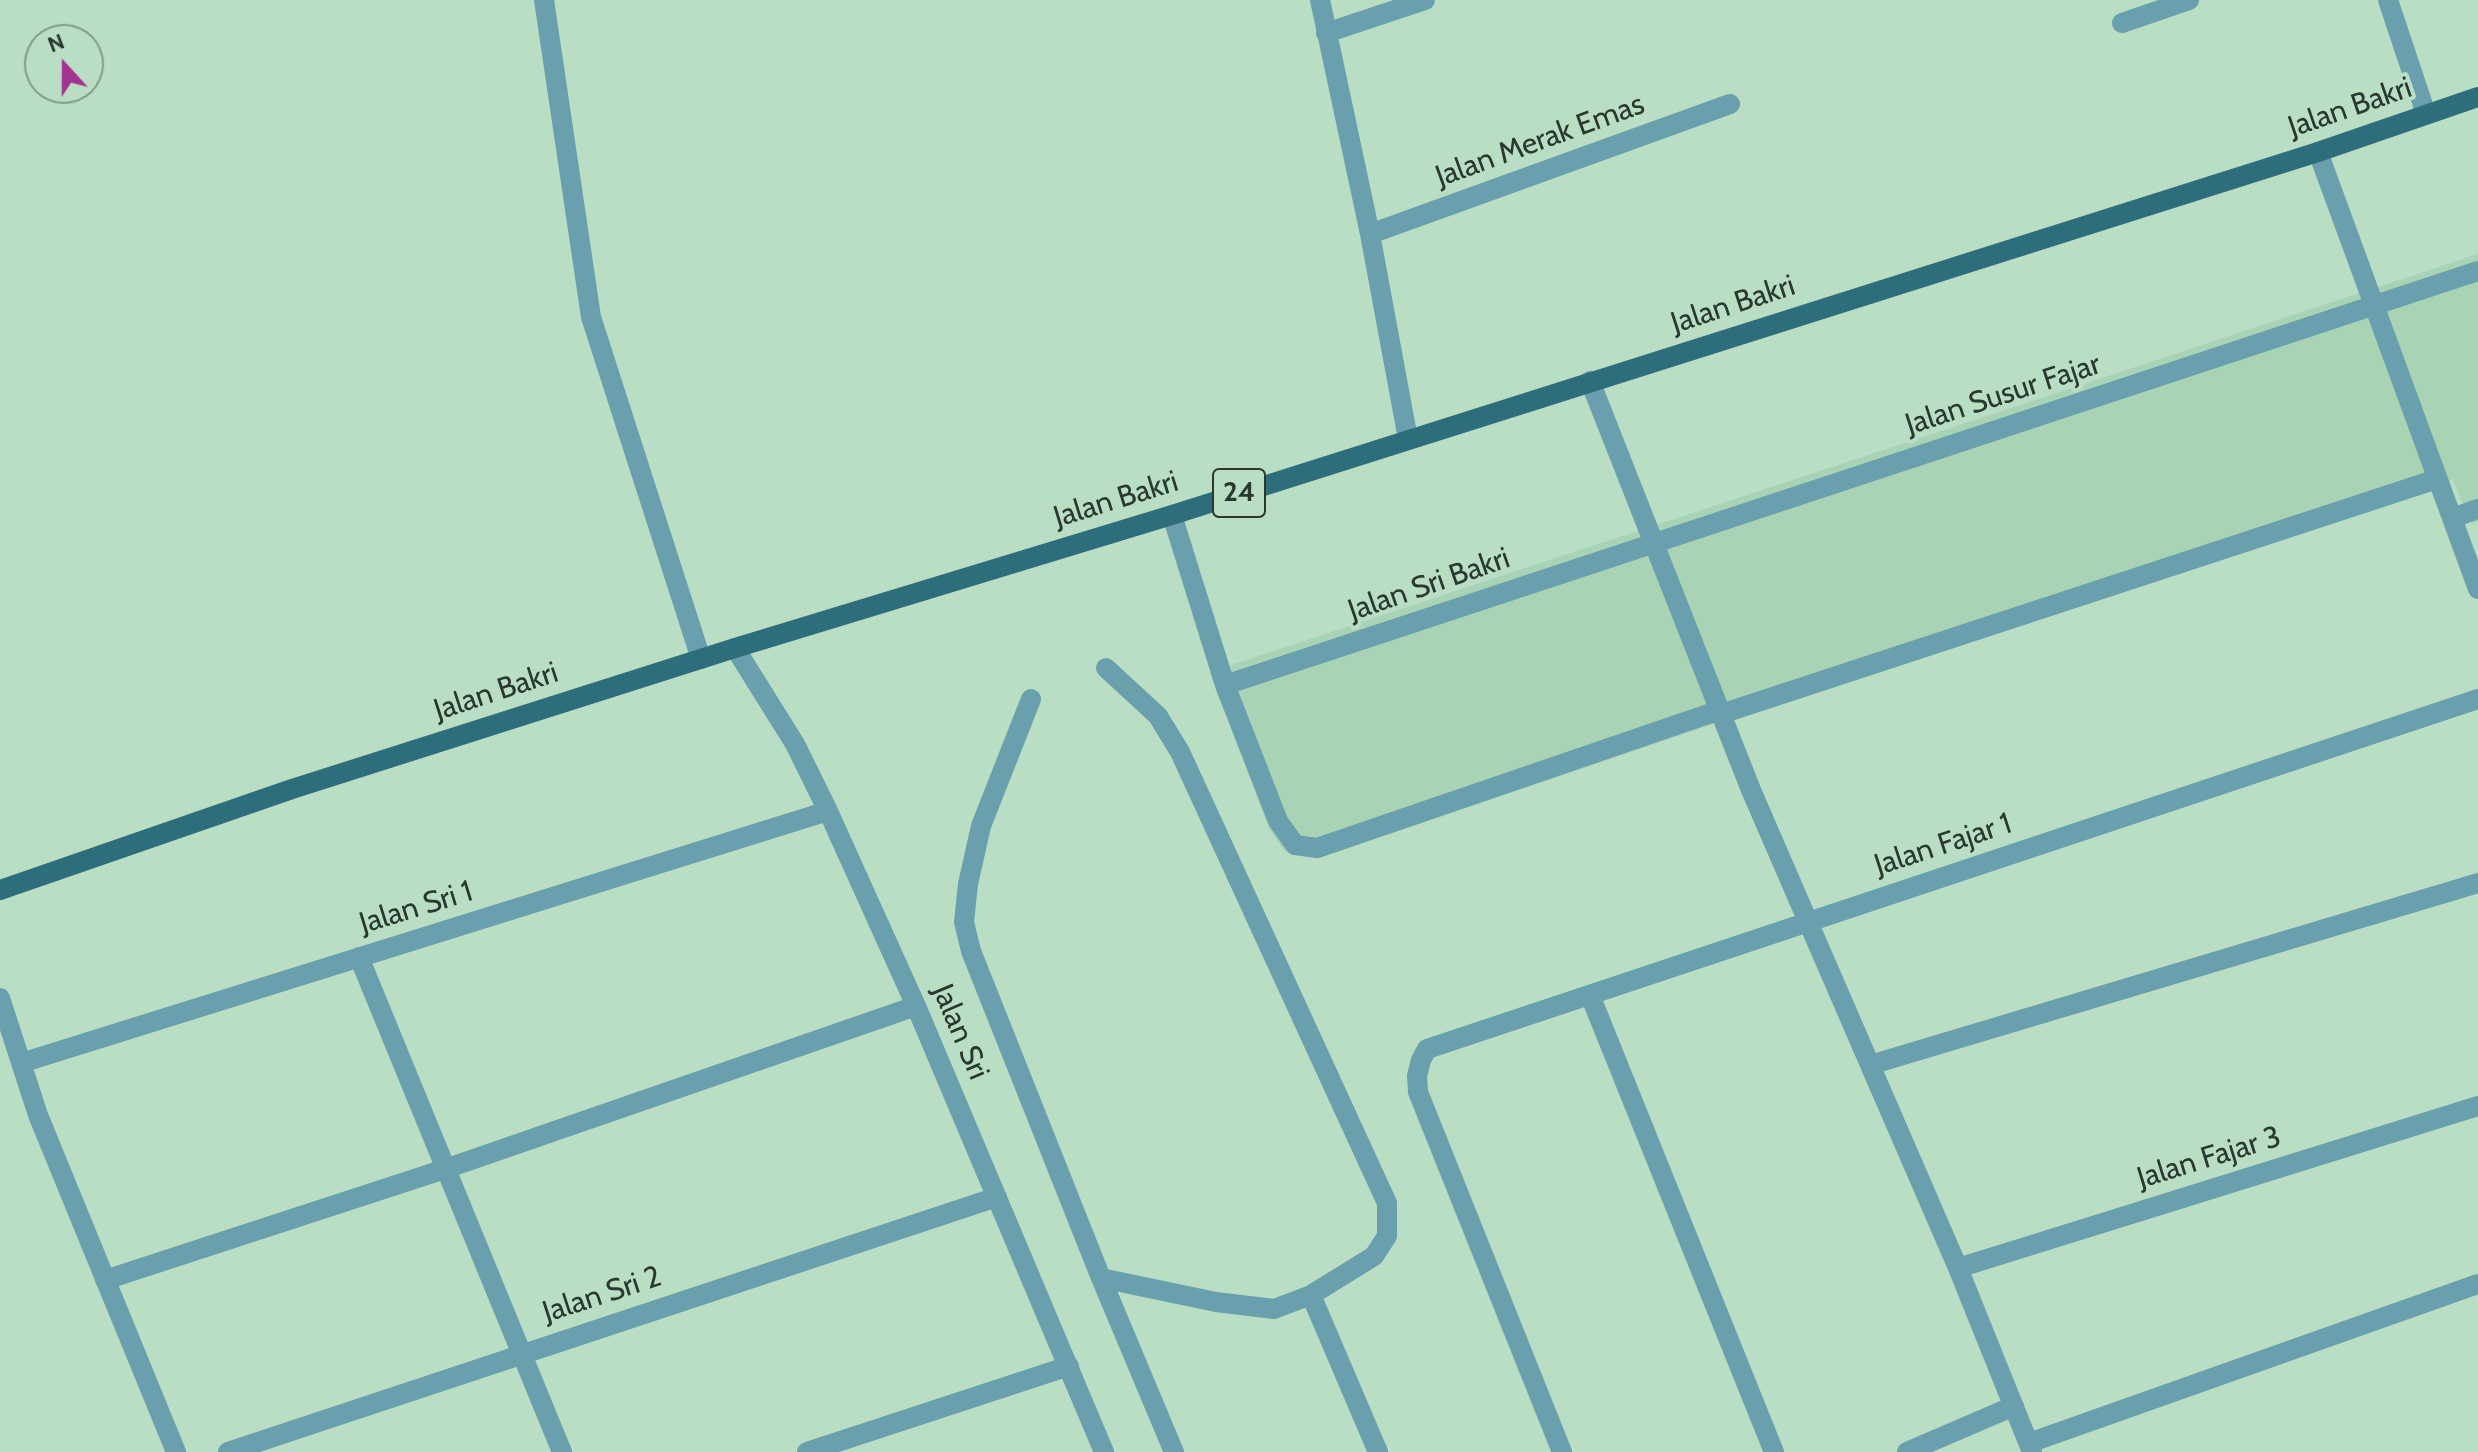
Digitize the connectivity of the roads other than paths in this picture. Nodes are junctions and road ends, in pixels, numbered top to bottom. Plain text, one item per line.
1 (544, 0) edge
2 (1320, 0) edge
3 (1425, 0) edge
4 (2189, 0) edge
5 (2388, 0) edge
6 (2122, 23) dead end
7 (1326, 33) junction
8 (2478, 97) edge
9 (1730, 104) dead end
10 (2426, 114) junction
11 (2318, 152) junction
12 (1370, 234) junction
13 (2478, 271) edge
14 (2373, 306) junction
15 (1590, 381) junction
16 (1408, 439) junction
17 (2437, 479) junction
18 (2478, 509) edge
19 (1172, 515) junction
20 (2452, 518) junction
21 (1653, 541) junction
22 (2478, 589) edge
23 (735, 648) junction
24 (701, 659) junction
25 (1106, 668) dead end
26 (1225, 685) junction
27 (1031, 699) dead end
28 (2478, 699) edge
29 (1720, 712) junction
30 (828, 811) junction
31 (2478, 883) edge
32 (0, 890) edge
33 (1808, 922) junction
34 (359, 957) junction
35 (1590, 995) junction
36 (0, 998) edge
37 (916, 1006) junction
38 (21, 1063) junction
39 (1870, 1065) junction
40 (2478, 1106) edge
41 (445, 1169) junction
42 (997, 1197) junction
43 (1958, 1268) junction
44 (1101, 1278) junction
45 (105, 1280) junction
46 (2478, 1284) edge
47 (1311, 1295) junction
48 (521, 1354) junction
49 (1069, 1366) junction
50 (2014, 1406) junction
51 (2030, 1448) edge
52 (176, 1452) edge
53 (228, 1452) edge
54 (562, 1452) edge
55 (807, 1452) edge
56 (1104, 1452) edge
57 (1174, 1452) edge
58 (1378, 1452) edge
59 (1562, 1452) edge
60 (1774, 1452) edge
61 (1907, 1452) edge

1 - 24 street
2 - 7 street
3 - 7 street
4 - 6 street
5 - 10 street
7 - 12 street
8 - 10 main road, Jalan Bakri / 24
9 - 12 street, Jalan Merak Emas
10 - 11 main road, Jalan Bakri / 24
11 - 14 street
11 - 15 main road, Jalan Bakri / 24
12 - 16 street
13 - 14 street, Jalan Susur Fajar
14 - 17 street
14 - 21 street, Jalan Susur Fajar
15 - 16 main road, Jalan Bakri / 24
15 - 21 street
16 - 19 main road, Jalan Bakri / 24
17 - 20 street
17 - 29 street
18 - 20 street
19 - 23 main road, Jalan Bakri / 24
19 - 26 street
20 - 22 street
21 - 26 street, Jalan Sri Bakri
21 - 29 street
23 - 24 main road, Jalan Bakri / 24
23 - 30 street, Jalan Sri
24 - 32 main road, Jalan Bakri / 24
25 - 47 street
26 - 29 street
27 - 44 street
28 - 33 street, Jalan Fajar 1
29 - 33 street
30 - 34 street, Jalan Sri 1
30 - 37 street, Jalan Sri
31 - 39 street
33 - 35 street, Jalan Fajar 1
33 - 39 street
34 - 38 street, Jalan Sri 1
34 - 41 street
35 - 59 street, Jalan Fajar 1
35 - 60 street
36 - 38 street
37 - 41 street
37 - 42 street, Jalan Sri
38 - 45 street
39 - 43 street
40 - 43 street, Jalan Fajar 3
41 - 45 street
41 - 48 street
42 - 48 street, Jalan Sri 2
42 - 49 street, Jalan Sri
43 - 50 street
44 - 47 street
44 - 57 street
45 - 52 street
46 - 51 street
47 - 58 street
48 - 53 street, Jalan Sri 2
48 - 54 street
49 - 55 street
49 - 56 street, Jalan Sri
50 - 51 street
50 - 61 street

